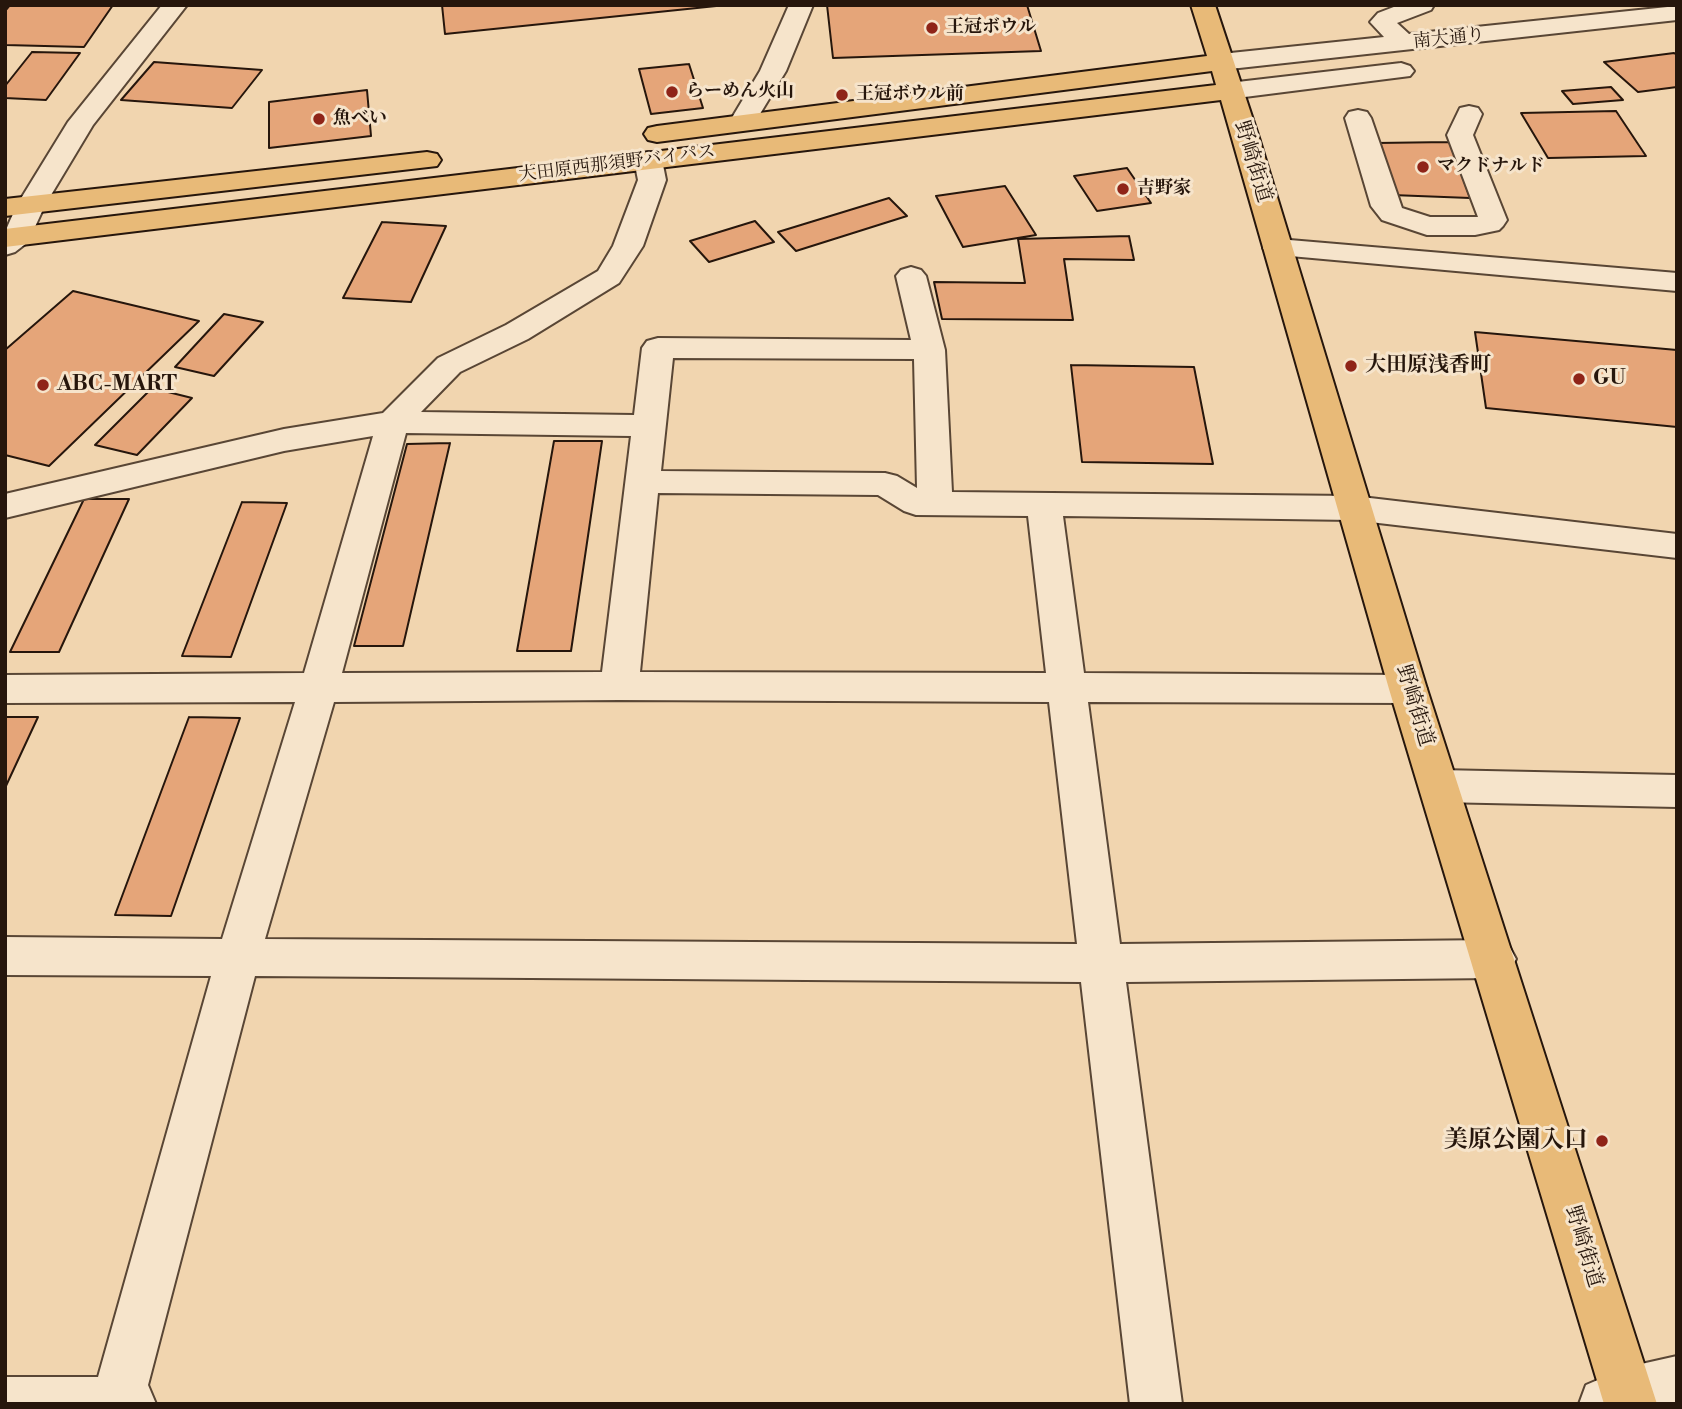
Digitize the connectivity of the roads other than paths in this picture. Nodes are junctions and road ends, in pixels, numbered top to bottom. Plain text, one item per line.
1 (174, 5) edge
2 (801, 5) edge
3 (1203, 5) edge
4 (1422, 5) edge
5 (1677, 13) edge
6 (1677, 33) edge
7 (1405, 44) junction
8 (1498, 57) dead end
9 (1425, 68) dead end
10 (1225, 77) junction
11 (1469, 114) dead end
12 (1358, 118) dead end
13 (743, 121) junction
14 (631, 137) dead end
15 (453, 157) dead end
16 (648, 160) junction
17 (18, 207) edge
18 (9, 240) edge
19 (1278, 248) junction
20 (911, 275) dead end
21 (1677, 282) edge
22 (929, 350) junction
23 (393, 422) junction
24 (650, 426) junction
25 (644, 482) junction
26 (935, 503) junction
27 (1044, 504) junction
28 (5, 506) edge
29 (1353, 508) junction
30 (1677, 546) edge
31 (619, 686) junction
32 (319, 687) junction
33 (5, 689) edge
34 (1069, 690) junction
35 (1408, 690) junction
36 (1439, 786) junction
37 (1677, 791) edge
38 (5, 956) edge
39 (238, 957) junction
40 (1494, 959) junction
41 (1100, 963) junction
42 (1635, 1396) edge
43 (5, 1403) edge
44 (117, 1404) edge
45 (130, 1404) edge
46 (1156, 1404) edge

1 - 17 street
2 - 13 street
3 - 10 highway, 野崎街道
4 - 7 street
5 - 7 street, 南大通り
6 - 8 street, 南大通り
7 - 10 street, 南大通り
9 - 10 street, 南大通り
10 - 13 highway, 大田原西那須野バイパス
10 - 16 highway, 大田原西那須野バイパス
10 - 19 highway, 野崎街道
11 - 12 street
13 - 14 highway, 大田原西那須野バイパス
15 - 17 highway
16 - 18 highway, 大田原西那須野バイパス
16 - 23 street
17 - 18 street
19 - 21 street
19 - 29 highway, 野崎街道
20 - 22 street
22 - 24 street
22 - 26 street
23 - 24 street
23 - 28 street
23 - 32 street
24 - 25 street
25 - 26 street
25 - 31 street
26 - 27 street
27 - 29 street
27 - 34 street
29 - 30 street
29 - 35 highway, 野崎街道
31 - 32 street
31 - 34 street
32 - 33 street
32 - 39 street
34 - 35 street
34 - 41 street
35 - 36 highway, 野崎街道
36 - 37 street
36 - 40 highway, 野崎街道
38 - 39 street
39 - 41 street
39 - 44 street
40 - 41 street
40 - 42 highway, 野崎街道
41 - 46 street
43 - 44 street
44 - 45 street

